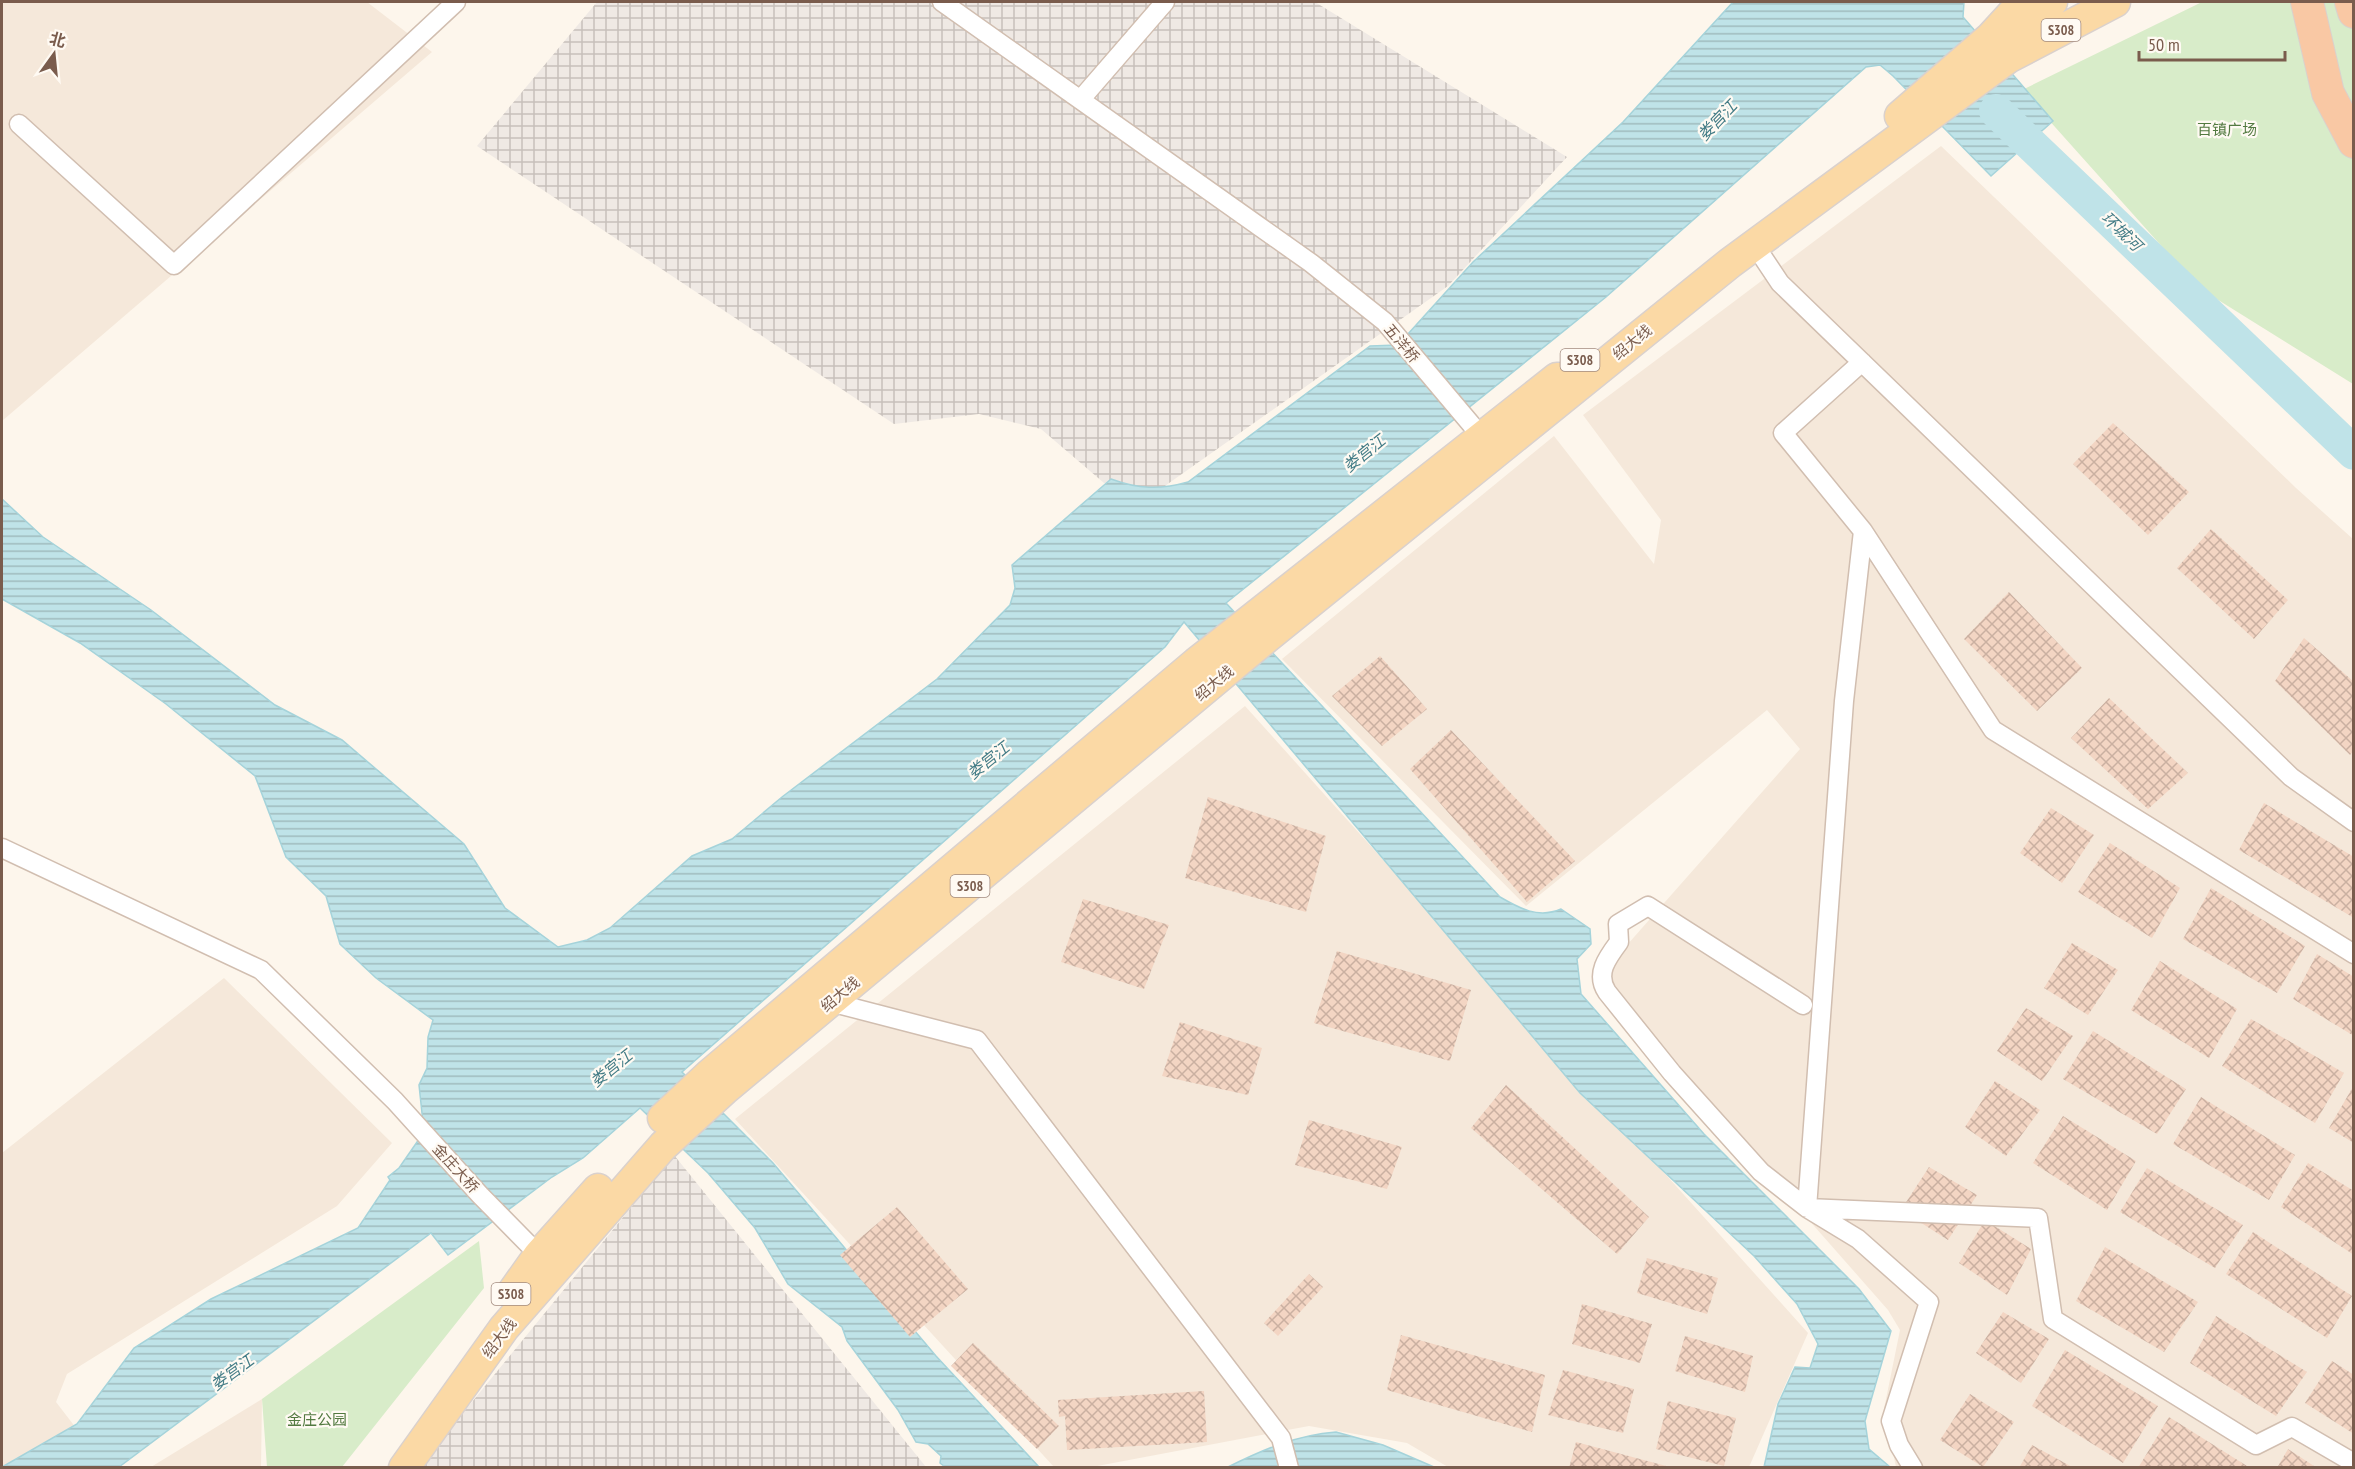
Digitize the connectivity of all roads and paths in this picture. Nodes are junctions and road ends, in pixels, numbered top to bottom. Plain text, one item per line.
1 (456, 2) edge
2 (942, 2) edge
3 (1165, 2) edge
4 (2023, 2) edge
5 (2052, 2) edge
6 (2115, 2) edge
7 (2307, 2) edge
8 (2351, 2) edge
9 (2354, 12) edge
10 (1999, 47) junction
11 (1081, 99) junction
12 (1920, 112) junction
13 (19, 124) dead end
14 (2354, 142) edge
15 (1754, 244) junction
16 (1862, 362) junction
17 (1480, 436) junction
18 (1863, 531) junction
19 (1258, 630) junction
20 (1206, 672) junction
21 (2354, 822) edge
22 (2, 848) edge
23 (2354, 954) edge
24 (830, 1002) junction
25 (1803, 1005) dead end
26 (717, 1082) junction
27 (657, 1138) junction
28 (1807, 1209) junction
29 (539, 1255) junction
30 (2354, 1463) edge
31 (384, 1467) edge
32 (404, 1467) edge
33 (1289, 1467) edge
34 (1913, 1467) edge

1 - 13 street
2 - 11 street, 五洋桥
3 - 11 street
4 - 10 main road, S308
5 - 10 main road
6 - 10 main road, 绍大线 / S308
7 - 14 highway
8 - 9 highway
10 - 12 main road, 绍大线 / S308
11 - 17 street, 五洋桥
12 - 15 main road, 绍大线 / S308
12 - 17 main road, 绍大线 / S308
15 - 16 street
15 - 19 main road, 绍大线 / S308
16 - 18 street
16 - 21 street
17 - 19 main road, 绍大线 / S308
18 - 23 street
18 - 28 street
19 - 20 main road, 绍大线 / S308
20 - 24 main road, 绍大线 / S308
20 - 26 main road, 绍大线 / S308
22 - 29 street, 金庄大桥
24 - 26 main road, 绍大线 / S308
24 - 33 street
25 - 28 street
26 - 27 main road, 绍大线 / S308
27 - 29 main road, 绍大线 / S308
27 - 32 main road, 绍大线 / S308
28 - 30 street
28 - 34 street
29 - 31 main road, 绍大线 / S308

